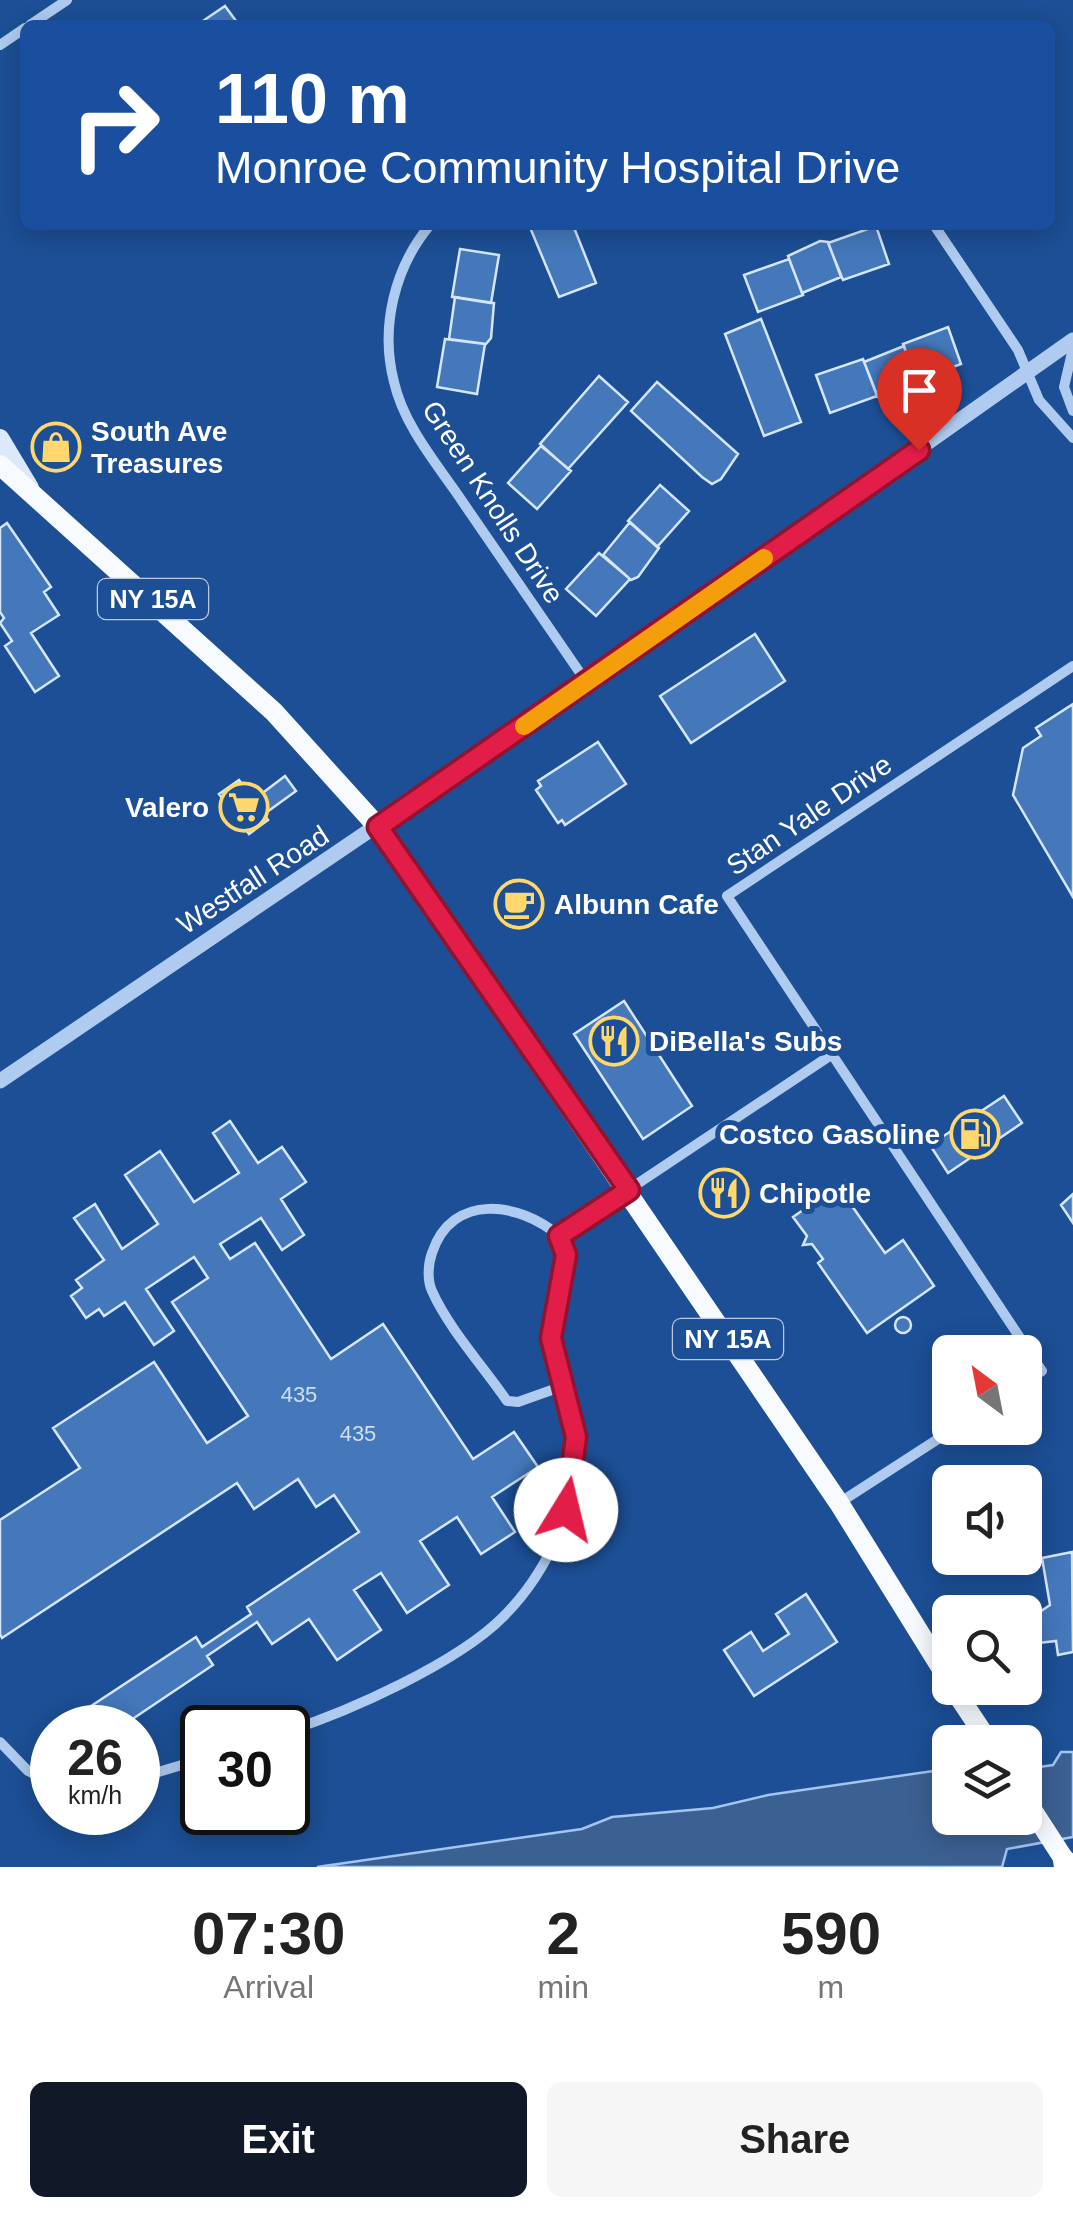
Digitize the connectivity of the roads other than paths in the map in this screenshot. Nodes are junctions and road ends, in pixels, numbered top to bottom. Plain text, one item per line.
1 (66, 0) edge
2 (38, 20) edge
3 (427, 230) edge
4 (937, 230) edge
5 (1073, 340) edge
6 (1073, 348) edge
7 (1029, 372) junction
8 (1073, 411) edge
9 (0, 438) edge
10 (1073, 438) edge
11 (0, 465) edge
12 (30, 488) junction
13 (1073, 666) edge
14 (587, 683) junction
15 (378, 827) junction
16 (831, 1055) junction
17 (0, 1081) edge
18 (629, 1190) junction
19 (559, 1236) junction
20 (1018, 1335) edge
21 (563, 1386) junction
22 (932, 1443) edge
23 (839, 1503) junction
24 (932, 1653) edge
25 (310, 1724) edge
26 (0, 1742) edge
27 (30, 1772) edge
28 (1042, 1826) edge
29 (1066, 1865) edge

1 - 2 street
3 - 14 street, Green Knolls Drive
4 - 7 street
5 - 7 street, Westfall Road
6 - 8 street
7 - 10 street
7 - 14 street, Westfall Road
9 - 12 main road
11 - 12 main road, NY 15A
12 - 15 main road, NY 15A
13 - 16 street, Stan Yale Drive
14 - 15 street, Westfall Road
15 - 17 street, Westfall Road
15 - 18 main road, NY 15A
16 - 18 street
16 - 20 street, Stan Yale Drive
18 - 19 street
18 - 23 main road, NY 15A
19 - 21 street
19 - 21 street
21 - 25 street
22 - 23 street
23 - 24 main road, NY 15A
26 - 27 street
28 - 29 main road

